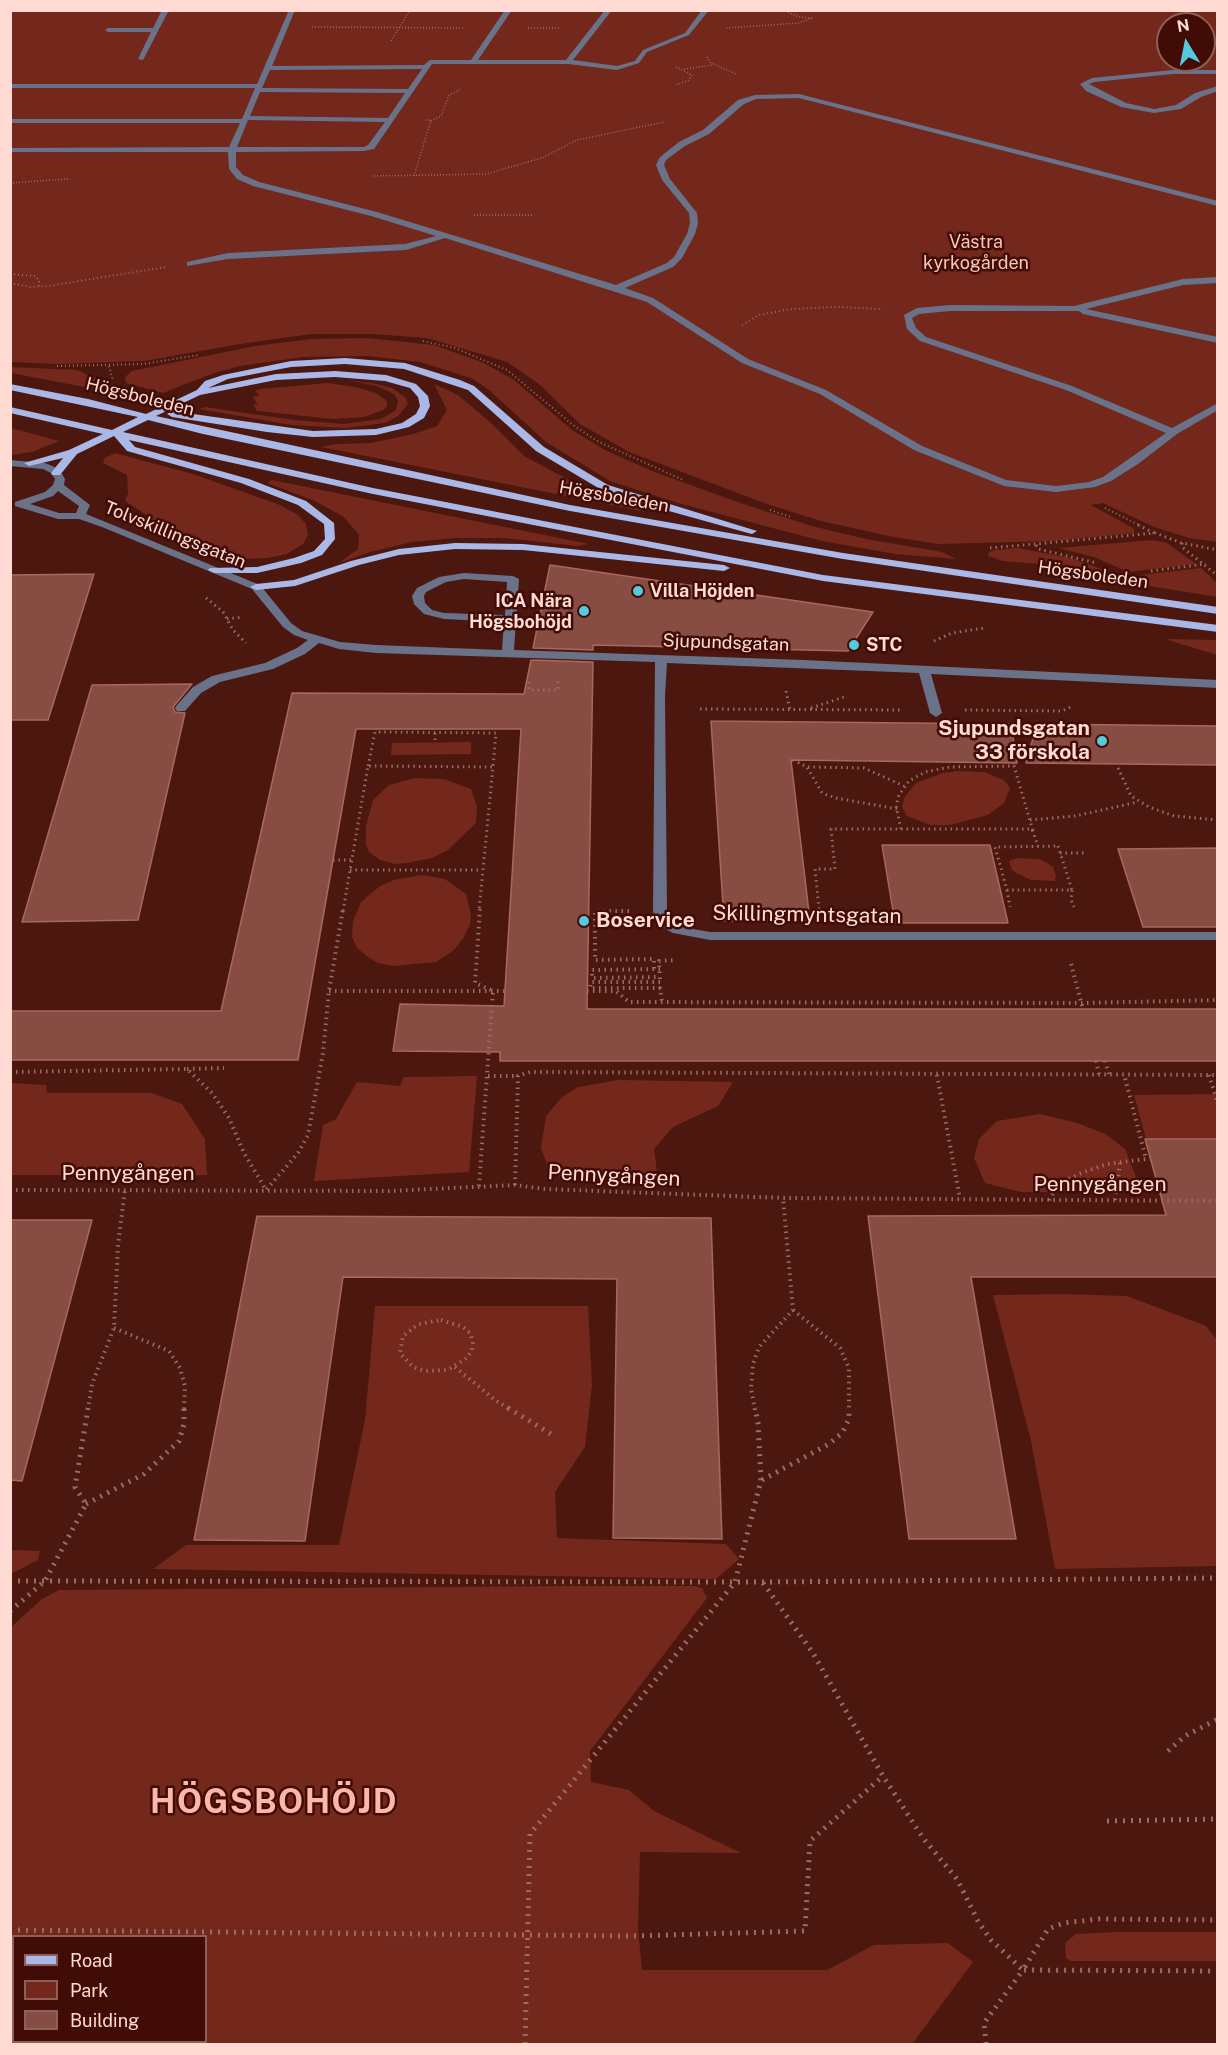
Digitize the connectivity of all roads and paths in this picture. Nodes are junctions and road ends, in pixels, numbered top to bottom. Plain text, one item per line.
1 (166, 10) edge
2 (292, 10) edge
3 (410, 10) edge
4 (509, 10) edge
5 (609, 10) edge
6 (706, 10) edge
7 (108, 30) dead end
8 (156, 30) junction
9 (389, 45) dead end
10 (707, 57) dead end
11 (141, 59) dead end
12 (472, 62) junction
13 (568, 62) junction
14 (714, 65) junction
15 (426, 67) junction
16 (267, 68) junction
17 (683, 69) dead end
18 (1218, 72) edge
19 (740, 76) dead end
20 (10, 86) edge
21 (258, 88) junction
22 (1218, 88) edge
23 (411, 91) junction
24 (721, 119) junction
25 (245, 120) junction
26 (391, 120) junction
27 (10, 121) edge
28 (430, 122) junction
29 (10, 150) edge
30 (232, 150) junction
31 (367, 176) dead end
32 (414, 176) junction
33 (1218, 204) edge
34 (444, 236) junction
35 (190, 264) joint
36 (10, 274) edge
37 (1218, 280) edge
38 (10, 283) edge
39 (39, 286) junction
40 (617, 288) junction
41 (1074, 309) junction
42 (911, 312) junction
43 (745, 323) dead end
44 (418, 340) dead end
45 (1218, 340) edge
46 (209, 353) dead end
47 (54, 366) dead end
48 (10, 387) edge
49 (197, 393) junction
50 (88, 402) junction
51 (1218, 406) edge
52 (10, 410) edge
53 (1173, 432) junction
54 (120, 436) junction
55 (73, 452) junction
56 (10, 463) edge
57 (29, 463) junction
58 (56, 473) junction
59 (687, 482) dead end
60 (58, 486) junction
61 (1074, 488) junction
62 (15, 505) edge
63 (768, 510) dead end
64 (80, 516) junction
65 (799, 519) dead end
66 (1155, 533) junction
67 (1182, 543) junction
68 (1036, 545) junction
69 (983, 548) dead end
70 (1218, 550) edge
71 (843, 556) junction
72 (1097, 563) dead end
73 (214, 570) junction
74 (1218, 576) edge
75 (823, 578) junction
76 (256, 587) junction
77 (1218, 611) edge
78 (510, 619) junction
79 (992, 627) dead end
80 (1218, 628) edge
81 (316, 639) junction
82 (928, 644) dead end
83 (508, 654) junction
84 (661, 659) junction
85 (924, 670) junction
86 (530, 674) dead end
87 (558, 682) dead end
88 (1218, 684) edge
89 (786, 692) dead end
90 (854, 694) dead end
91 (1071, 707) dead end
92 (181, 708) dead end
93 (700, 709) dead end
94 (790, 710) junction
95 (806, 710) junction
96 (935, 712) junction
97 (435, 733) junction
98 (435, 742) dead end
99 (793, 760) dead end
100 (368, 766) junction
101 (807, 766) junction
102 (493, 767) junction
103 (1118, 768) dead end
104 (904, 786) junction
105 (1139, 802) junction
106 (897, 809) junction
107 (1030, 820) junction
108 (1217, 820) edge
109 (901, 829) junction
110 (1033, 831) junction
111 (1038, 846) junction
112 (1060, 853) junction
113 (1084, 853) dead end
114 (333, 860) dead end
115 (351, 860) junction
116 (350, 870) junction
117 (482, 870) junction
118 (1072, 890) junction
119 (595, 910) dead end
120 (1076, 913) dead end
121 (820, 919) dead end
122 (1218, 936) edge
123 (676, 960) dead end
124 (1071, 962) dead end
125 (657, 969) junction
126 (660, 980) junction
127 (661, 988) junction
128 (329, 991) junction
129 (493, 991) junction
130 (505, 991) dead end
131 (587, 991) dead end
132 (1218, 1000) edge
133 (662, 1002) junction
134 (1082, 1004) junction
135 (1083, 1009) dead end
136 (1096, 1061) dead end
137 (1105, 1061) dead end
138 (224, 1068) dead end
139 (187, 1069) junction
140 (10, 1072) edge
141 (1099, 1074) junction
142 (1109, 1074) junction
143 (1124, 1074) junction
144 (937, 1075) junction
145 (1209, 1075) junction
146 (488, 1076) junction
147 (518, 1076) junction
148 (1218, 1076) edge
149 (1218, 1104) edge
150 (1120, 1163) junction
151 (515, 1185) junction
152 (479, 1186) junction
153 (125, 1189) junction
154 (10, 1190) edge
155 (266, 1190) junction
156 (783, 1198) junction
157 (960, 1199) junction
158 (1049, 1200) junction
159 (1115, 1200) junction
160 (1218, 1201) edge
161 (793, 1310) junction
162 (114, 1328) junction
163 (455, 1367) junction
164 (551, 1434) dead end
165 (761, 1480) junction
166 (86, 1504) junction
167 (1218, 1578) edge
168 (10, 1581) edge
169 (45, 1581) junction
170 (735, 1582) junction
171 (762, 1582) junction
172 (10, 1611) edge
173 (1218, 1719) edge
174 (1168, 1751) dead end
175 (883, 1776) junction
176 (1218, 1819) edge
177 (1107, 1821) dead end
178 (1218, 1920) edge
179 (10, 1930) edge
180 (528, 1935) junction
181 (1023, 1970) junction
182 (1218, 1971) edge
183 (525, 2044) edge
184 (986, 2044) edge

1 - 8 street
2 - 16 street
3 - 9 path
4 - 12 street
5 - 13 street
6 - 13 street
7 - 8 street
8 - 11 street
10 - 14 path
12 - 13 street
12 - 15 street
12 - 28 path
14 - 17 path
14 - 19 path
15 - 16 street
15 - 23 street
16 - 21 street
18 - 22 street
20 - 21 street
21 - 23 street
21 - 25 street
23 - 26 street
24 - 32 path
24 - 33 street
24 - 40 street
25 - 26 street
25 - 27 street
25 - 30 street
26 - 28 path
26 - 30 street
28 - 32 path
29 - 30 street
30 - 34 street
31 - 32 path
34 - 35 street
34 - 40 street
35 - 39 path
36 - 39 path
37 - 41 street
38 - 39 path
40 - 61 street
41 - 42 street
41 - 45 street
42 - 43 path
42 - 53 street
44 - 59 path
46 - 47 path
48 - 50 main road, Högsboleden
49 - 50 main road
49 - 55 main road
49 - 71 main road
50 - 71 main road, Högsboleden
51 - 53 street
52 - 54 main road, Högsboleden
53 - 61 street
54 - 73 main road
54 - 75 main road, Högsboleden
55 - 57 main road
55 - 58 main road
56 - 57 street
57 - 58 street
58 - 60 street
60 - 62 street, Tolvskillingsgatan
60 - 64 street, Tolvskillingsgatan
61 - 66 path
62 - 64 street, Tolvskillingsgatan
63 - 65 path
64 - 73 street, Tolvskillingsgatan
66 - 67 path
66 - 68 path
67 - 70 path
67 - 74 path
68 - 69 path
68 - 72 path
71 - 77 main road, Högsboleden
73 - 76 street, Tolvskillingsgatan
75 - 76 main road
75 - 80 main road, Högsboleden
76 - 81 street, Sjupundsgatan
78 - 78 street
78 - 83 street
79 - 82 path
81 - 83 street, Sjupundsgatan
81 - 92 street
83 - 84 street, Sjupundsgatan
84 - 85 street, Sjupundsgatan
84 - 122 street, Skillingmyntsgatan
85 - 88 street, Sjupundsgatan
85 - 96 street
86 - 87 path
89 - 94 path
90 - 95 path
91 - 96 path
93 - 94 path
94 - 95 path
95 - 96 path
97 - 98 path
97 - 100 path
97 - 102 path
99 - 101 path
100 - 102 path
100 - 115 path
101 - 104 path
101 - 106 path
102 - 117 path
103 - 105 path
104 - 106 path
104 - 107 path
105 - 107 path
105 - 108 path
106 - 109 path
107 - 110 path
109 - 110 path
109 - 121 path
110 - 111 path
111 - 112 path
111 - 118 path
112 - 113 path
112 - 118 path
114 - 115 path
115 - 116 path
116 - 117 path
116 - 128 path
117 - 129 path
118 - 120 path
119 - 125 path
123 - 125 path
124 - 134 path
125 - 126 path
125 - 126 path
126 - 127 path
126 - 127 path
127 - 133 path
128 - 129 path
128 - 155 path
129 - 130 path
129 - 146 path
131 - 133 path
132 - 134 path
133 - 134 path
134 - 135 path
136 - 141 path
137 - 142 path
138 - 139 path
139 - 140 path
139 - 155 path
141 - 142 path
141 - 144 path
142 - 143 path
143 - 145 path
143 - 150 path
144 - 147 path
144 - 157 path
145 - 148 path
145 - 149 path
146 - 147 path
146 - 152 path
147 - 151 path
150 - 158 path
150 - 159 path
151 - 152 path, Pennygången
151 - 156 path, Pennygången
152 - 155 path, Pennygången
153 - 154 path, Pennygången
153 - 155 path, Pennygången
153 - 162 path
156 - 157 path, Pennygången
156 - 161 path
157 - 158 path, Pennygången
158 - 159 path, Pennygången
159 - 160 path, Pennygången
161 - 165 path
161 - 165 path
162 - 166 path
162 - 166 path
163 - 163 path
163 - 164 path
165 - 170 path
166 - 169 path
167 - 171 path
168 - 169 path
169 - 170 path
169 - 172 path
170 - 171 path
170 - 180 path
171 - 175 path
173 - 174 path
175 - 180 path
175 - 181 path
176 - 177 path
178 - 181 path
179 - 180 path
180 - 183 path
181 - 182 path
181 - 184 path

